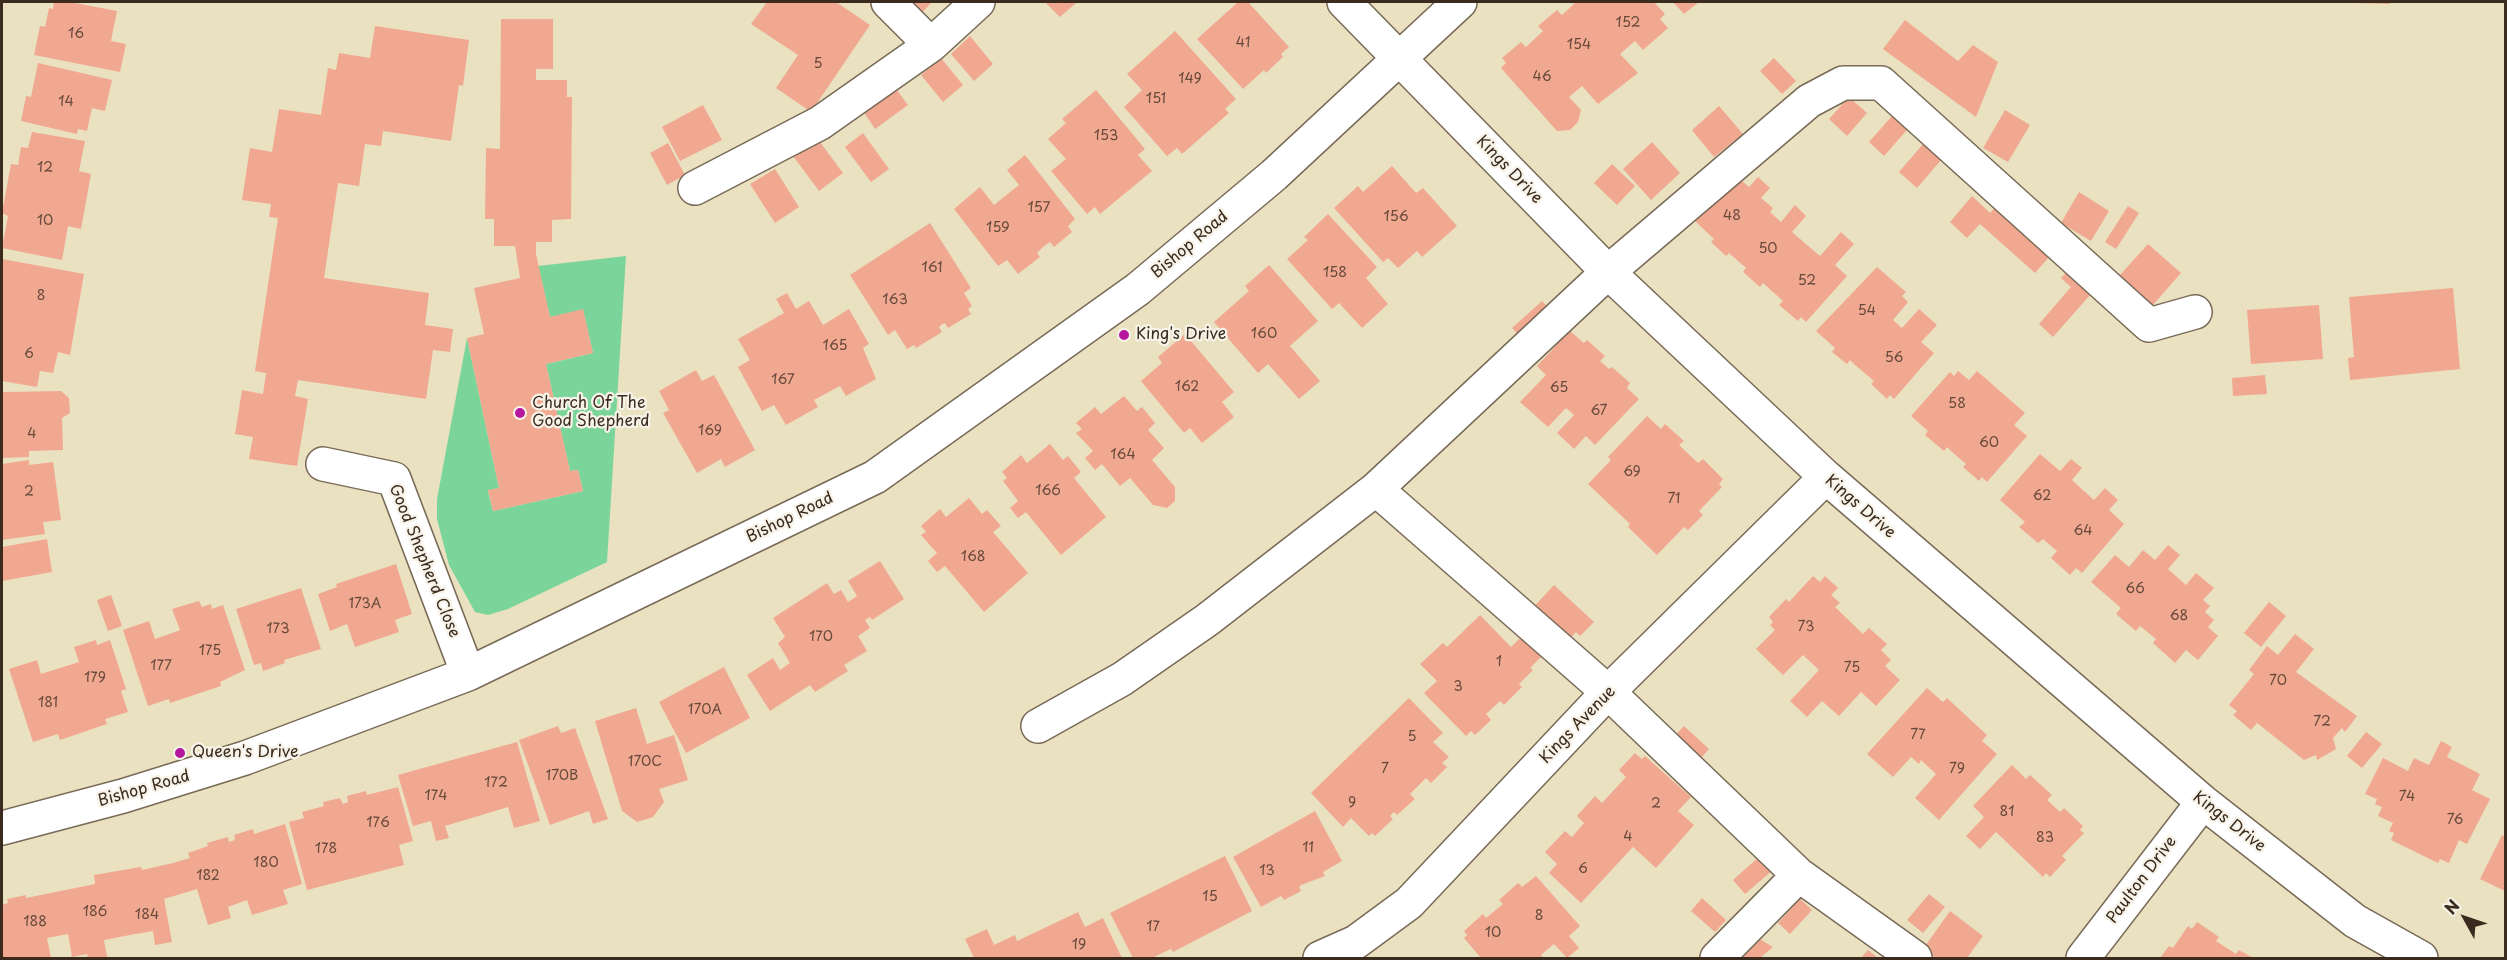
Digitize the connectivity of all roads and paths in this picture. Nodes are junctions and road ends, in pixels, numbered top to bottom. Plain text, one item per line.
1 (888, 2) edge
2 (978, 2) edge
3 (1344, 2) edge
4 (1460, 2) edge
5 (931, 45) junction
6 (1399, 58) junction
7 (695, 188) dead end
8 (1608, 272) junction
9 (2195, 312) dead end
10 (323, 464) dead end
11 (1826, 477) junction
12 (1376, 489) junction
13 (468, 674) junction
14 (1608, 692) junction
15 (1038, 726) dead end
16 (2203, 802) junction
17 (2, 828) edge
18 (1799, 875) junction
19 (1320, 958) edge
20 (1717, 958) edge
21 (1915, 958) edge
22 (2083, 958) edge
23 (2421, 958) edge

1 - 5 street
2 - 5 street
3 - 6 street, Kings Drive
4 - 6 street, Bishop Road
5 - 7 street
6 - 8 street, Kings Drive
6 - 13 street, Bishop Road
8 - 9 street
8 - 11 street, Kings Drive
8 - 12 street
10 - 13 street, Good Shepherd Close
11 - 14 street, Kings Avenue
11 - 16 street, Kings Drive
12 - 14 street
12 - 15 street
13 - 17 street, Bishop Road
14 - 18 street
14 - 19 street, Kings Avenue
16 - 22 street, Paulton Drive
16 - 23 street, Kings Drive
18 - 20 street
18 - 21 street

